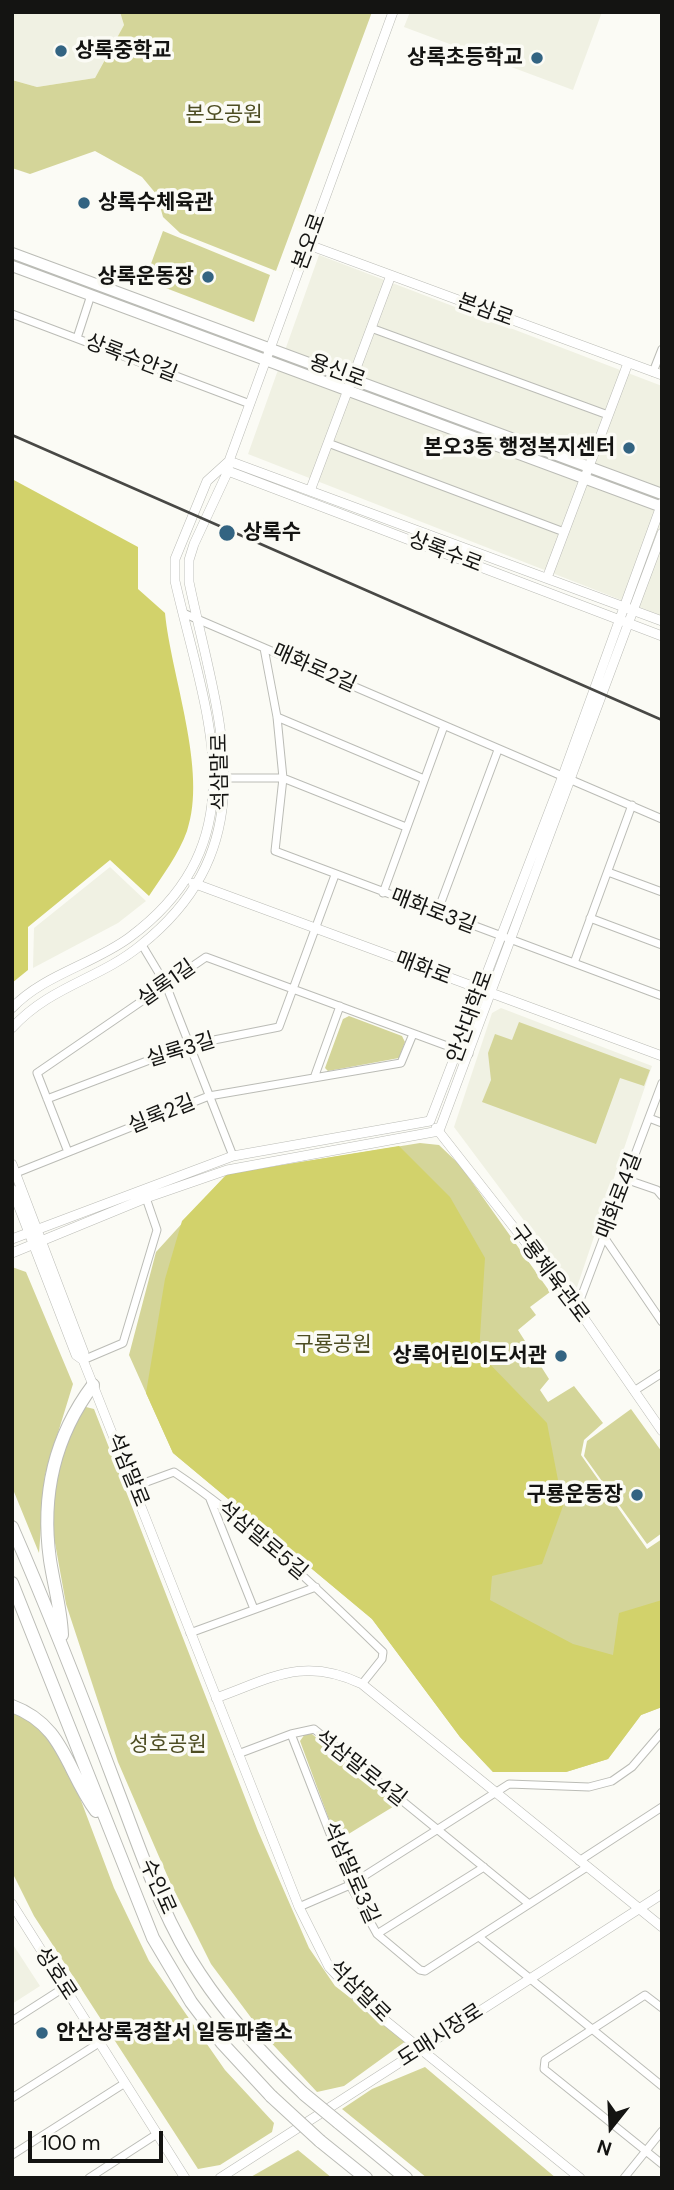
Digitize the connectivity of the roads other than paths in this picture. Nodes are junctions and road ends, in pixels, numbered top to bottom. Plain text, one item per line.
1 (393, 12) edge
2 (309, 245) junction
3 (12, 253) edge
4 (12, 266) edge
5 (391, 275) junction
6 (91, 295) junction
7 (12, 314) edge
8 (371, 328) junction
9 (77, 338) junction
10 (662, 349) edge
11 (268, 353) junction
12 (628, 363) junction
13 (657, 374) edge
14 (353, 378) junction
15 (348, 390) junction
16 (250, 404) junction
17 (608, 415) junction
18 (328, 443) junction
19 (228, 466) junction
20 (588, 466) junction
21 (583, 478) junction
22 (310, 491) junction
23 (662, 494) edge
24 (661, 505) edge
25 (564, 531) junction
26 (662, 533) edge
27 (547, 578) junction
28 (628, 608) junction
29 (183, 613) junction
30 (197, 619) junction
31 (623, 621) junction
32 (662, 621) edge
33 (662, 636) edge
34 (264, 648) junction
35 (277, 717) junction
36 (444, 726) junction
37 (498, 750) junction
38 (225, 778) junction
39 (283, 778) junction
40 (424, 779) junction
41 (566, 779) junction
42 (632, 805) junction
43 (662, 819) edge
44 (406, 827) junction
45 (608, 872) junction
46 (335, 875) junction
47 (185, 880) junction
48 (197, 884) junction
49 (662, 892) edge
50 (383, 893) junction
51 (437, 913) junction
52 (590, 918) junction
53 (316, 928) junction
54 (500, 937) junction
55 (510, 941) junction
56 (142, 945) junction
57 (662, 945) edge
58 (574, 963) junction
59 (166, 985) junction
60 (294, 988) junction
61 (486, 992) junction
62 (662, 996) edge
63 (340, 1006) junction
64 (12, 1008) edge
65 (12, 1027) edge
66 (413, 1034) junction
67 (189, 1045) junction
68 (464, 1053) junction
69 (662, 1056) edge
70 (314, 1078) junction
71 (662, 1083) edge
72 (209, 1096) junction
73 (47, 1099) junction
74 (649, 1118) junction
75 (430, 1121) junction
76 (662, 1123) edge
77 (439, 1131) junction
78 (68, 1152) junction
79 (233, 1156) junction
80 (14, 1168) edge
81 (625, 1179) junction
82 (12, 1189) edge
83 (662, 1196) edge
84 (146, 1198) junction
85 (34, 1231) junction
86 (604, 1237) junction
87 (12, 1239) edge
88 (38, 1242) junction
89 (12, 1253) edge
90 (662, 1302) edge
91 (651, 1306) junction
92 (577, 1308) junction
93 (662, 1322) edge
94 (83, 1360) junction
95 (662, 1373) edge
96 (93, 1385) junction
97 (634, 1391) junction
98 (662, 1432) edge
99 (133, 1487) junction
100 (208, 1495) junction
101 (12, 1527) edge
102 (12, 1583) edge
103 (316, 1587) junction
104 (254, 1609) junction
105 (190, 1633) junction
106 (62, 1643) junction
107 (362, 1684) junction
108 (216, 1698) junction
109 (12, 1706) edge
110 (291, 1734) junction
111 (660, 1737) edge
112 (238, 1754) junction
113 (495, 1793) junction
114 (662, 1807) edge
115 (438, 1830) junction
116 (114, 1843) junction
117 (583, 1864) junction
118 (484, 1867) junction
119 (351, 1885) junction
120 (662, 1894) edge
121 (12, 1904) edge
122 (529, 1904) junction
123 (299, 1907) junction
124 (639, 1909) junction
125 (662, 1927) edge
126 (377, 1934) junction
127 (479, 1937) junction
128 (531, 1979) junction
129 (65, 1987) junction
130 (662, 2008) edge
131 (12, 2021) edge
132 (591, 2029) junction
133 (99, 2043) junction
134 (422, 2048) junction
135 (125, 2083) junction
136 (662, 2086) edge
137 (12, 2098) edge
138 (662, 2131) edge
139 (157, 2134) junction
140 (646, 2151) junction
141 (12, 2155) edge
142 (662, 2164) edge
143 (89, 2178) edge
144 (185, 2178) edge
145 (220, 2178) edge
146 (366, 2178) edge
147 (406, 2178) edge
148 (580, 2178) edge
149 (624, 2178) edge

1 - 2 street, 본오로
2 - 5 street, 본삼로
2 - 11 street, 본오로
3 - 11 main road, 용신로
4 - 6 main road, 용신로
5 - 8 street
5 - 12 street, 본삼로
6 - 9 street
6 - 11 main road, 용신로
7 - 9 street, 상록수안길
8 - 14 street
8 - 17 street
9 - 16 street, 상록수안길
10 - 13 street
11 - 14 main road, 용신로
11 - 15 main road, 용신로
11 - 16 street, 본오로
12 - 13 street, 본삼로
12 - 17 street
14 - 15 street
14 - 20 main road, 용신로
15 - 18 street
15 - 21 main road, 용신로
16 - 19 street, 본오로
17 - 20 street
18 - 22 street
18 - 25 street
19 - 22 street, 상록수로
19 - 29 street, 석삼말로
19 - 30 street, 석삼말로
19 - 31 street, 상록수로
20 - 21 street
20 - 23 main road, 용신로
21 - 24 main road, 용신로
21 - 25 street
22 - 27 street, 상록수로
24 - 28 street, 안산대학로
25 - 27 street
26 - 28 street, 안산대학로
27 - 28 street, 상록수로
28 - 31 street, 안산대학로
28 - 32 street, 상록수로
29 - 30 street, 매화로2길
29 - 47 street, 석삼말로
30 - 34 street, 매화로2길
30 - 38 street, 석삼말로
31 - 33 street, 상록수로
31 - 41 street, 안산대학로
34 - 35 street, 매화로3길
34 - 36 street, 매화로2길
35 - 39 street, 매화로3길
35 - 40 street
36 - 37 street, 매화로2길
36 - 40 street
37 - 41 street, 매화로2길
37 - 51 street
38 - 39 street
38 - 48 street, 석삼말로
39 - 44 street
39 - 46 street, 매화로3길
40 - 44 street
41 - 42 street, 매화로2길
41 - 54 street, 안산대학로
41 - 55 street, 안산대학로
42 - 43 street, 매화로2길
42 - 45 street
44 - 50 street
45 - 49 street
45 - 52 street
46 - 50 street, 매화로3길
46 - 53 street
47 - 48 street, 매화로
47 - 64 street, 석삼말로
48 - 53 street, 매화로
48 - 56 street, 석삼말로
50 - 51 street, 매화로3길
51 - 54 street, 매화로3길
52 - 57 street
52 - 58 street
53 - 60 street
53 - 61 street, 매화로
54 - 55 street, 매화로3길
54 - 61 street, 안산대학로
55 - 58 street, 매화로3길
55 - 61 street, 안산대학로
56 - 59 street
56 - 65 street, 석삼말로
58 - 62 street, 매화로3길
59 - 60 street, 실록1길
59 - 67 street
59 - 73 street, 실록1길
60 - 63 street, 실록1길
60 - 67 street, 실록3길
61 - 68 street, 안산대학로
61 - 69 street, 매화로
63 - 66 street, 실록1길
63 - 70 street
66 - 68 street, 실록1길
66 - 70 street, 실록2길
67 - 72 street
67 - 73 street, 실록3길
68 - 75 street, 안산대학로
68 - 77 street, 안산대학로
70 - 72 street, 실록2길
71 - 74 street, 매화로4길
72 - 78 street, 실록2길
72 - 79 street
73 - 78 street, 실록1길
74 - 76 street
74 - 81 street, 매화로4길
75 - 77 street, 구룡체육관로
75 - 79 street
77 - 84 street
77 - 92 street, 구룡체육관로
78 - 80 street, 실록2길
79 - 85 street
80 - 85 street, 석삼말로
81 - 83 street
81 - 86 street, 매화로4길
82 - 85 street, 석삼말로
84 - 88 street
84 - 94 street
85 - 87 street
85 - 88 street, 석삼말로
86 - 91 street
86 - 92 street, 매화로4길
88 - 89 street
88 - 94 street, 석삼말로
90 - 91 street
91 - 93 street
92 - 97 street, 구룡체육관로
94 - 96 street, 석삼말로
95 - 97 street
96 - 99 street, 석삼말로
96 - 106 highway
97 - 98 street, 구룡체육관로
99 - 100 street, 석삼말로5길
99 - 105 street, 석삼말로
100 - 103 street, 석삼말로5길
100 - 104 street, 석삼말로5길
101 - 106 highway, 수인로
102 - 116 highway, 수인로
103 - 104 street, 석삼말로5길
103 - 107 street, 석삼말로5길
104 - 105 street, 석삼말로5길
105 - 108 street, 석삼말로
106 - 147 highway, 수인로, bridge
107 - 108 street
107 - 113 street
108 - 112 street, 석삼말로
109 - 116 highway
110 - 112 street, 석삼말로4길
110 - 115 street, 석삼말로4길
110 - 119 street, 석삼말로3길
111 - 113 street
112 - 123 street, 석삼말로
113 - 115 street
113 - 117 street
114 - 117 street, 석삼말로3길
115 - 118 street, 석삼말로4길
115 - 119 street
116 - 146 highway, 수인로, bridge
117 - 122 street, 석삼말로3길
117 - 124 street
118 - 122 street, 석삼말로4길
118 - 126 street
119 - 123 street
119 - 126 street, 석삼말로3길
120 - 124 street, 도매시장로
121 - 129 street, 성호로
122 - 127 street, 석삼말로3길
123 - 134 street, 석삼말로
124 - 125 street
124 - 128 street, 도매시장로
126 - 127 street, 석삼말로3길
127 - 128 street
128 - 132 street
128 - 134 street, 도매시장로
129 - 131 street
129 - 133 street, 성호로
130 - 132 street
132 - 136 street
132 - 140 street
133 - 135 street, 성호로
133 - 137 street
134 - 145 street, 도매시장로
134 - 148 street, 석삼말로
135 - 139 street, 성호로
135 - 141 street
138 - 140 street
139 - 143 street
139 - 144 street, 성호로
140 - 142 street
140 - 149 street

